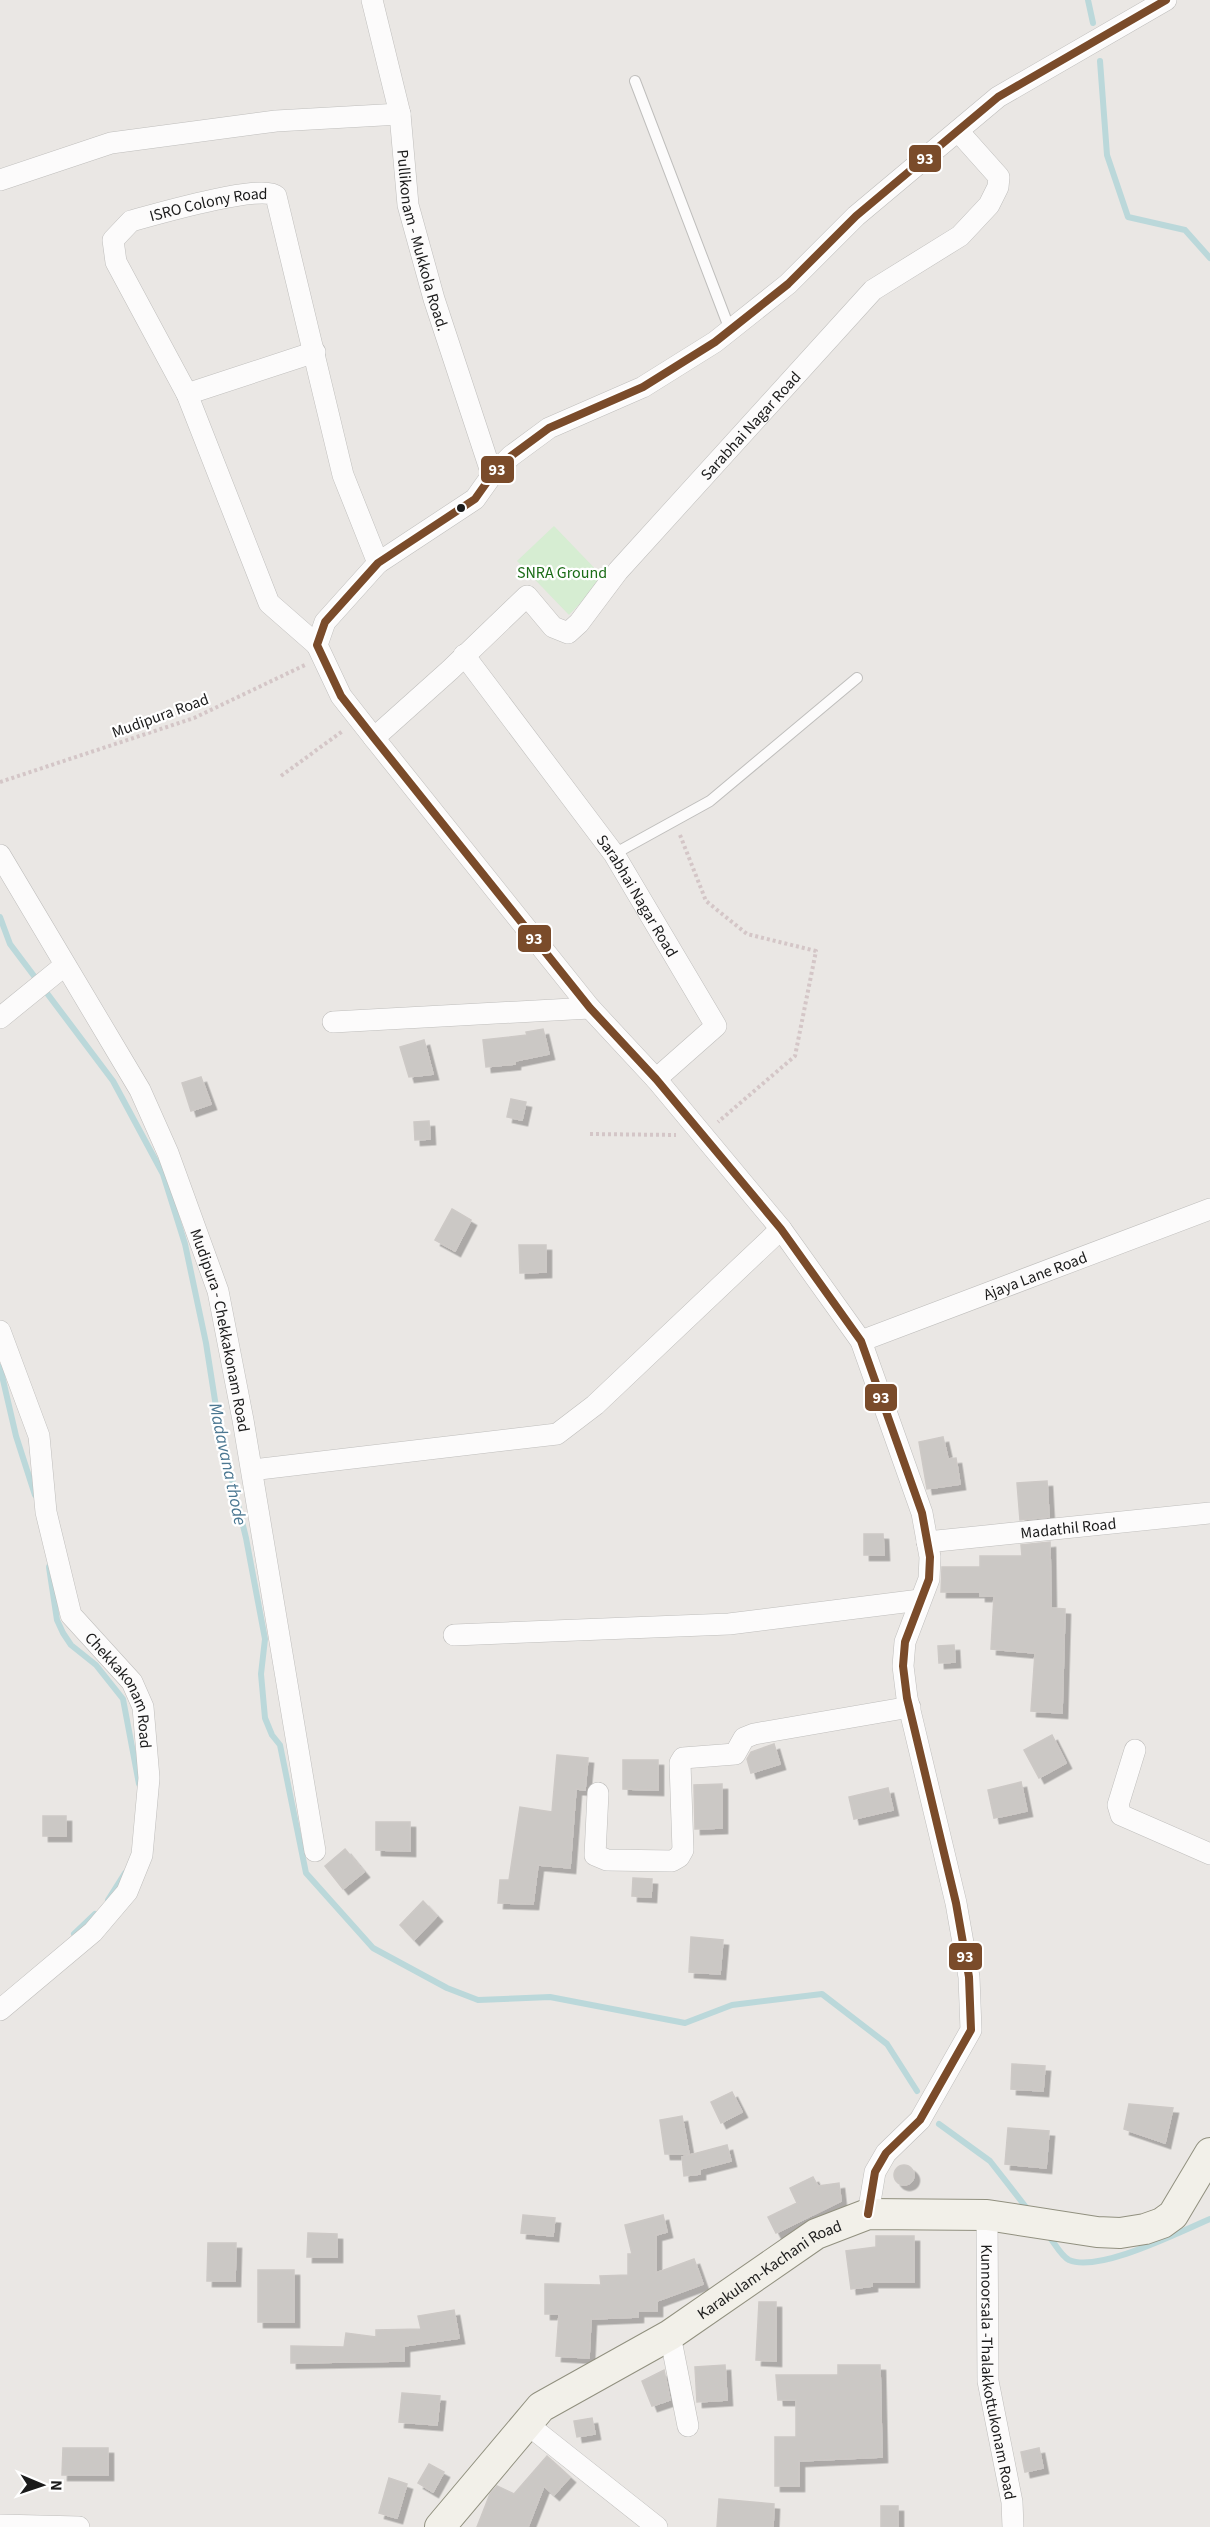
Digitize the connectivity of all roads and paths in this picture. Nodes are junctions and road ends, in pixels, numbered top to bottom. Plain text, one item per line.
1 (372, 0) edge
2 (1166, 0) edge
3 (634, 81) dead end
4 (400, 114) junction
5 (958, 131) junction
6 (0, 180) edge
7 (730, 330) junction
8 (315, 352) junction
9 (187, 394) junction
10 (492, 475) junction
11 (378, 563) junction
12 (320, 651) junction
13 (464, 655) junction
14 (857, 678) dead end
15 (359, 719) junction
16 (374, 738) junction
17 (281, 776) dead end
18 (0, 782) edge
19 (675, 820) junction
20 (614, 854) junction
21 (0, 855) edge
22 (64, 966) junction
23 (590, 1008) junction
24 (0, 1018) edge
25 (333, 1022) dead end
26 (656, 1079) junction
27 (590, 1134) dead end
28 (703, 1135) junction
29 (1210, 1209) edge
30 (782, 1229) junction
31 (0, 1331) edge
32 (861, 1341) junction
33 (252, 1470) junction
34 (1210, 1513) edge
35 (927, 1542) junction
36 (920, 1600) junction
37 (453, 1635) dead end
38 (910, 1707) junction
39 (1135, 1750) dead end
40 (598, 1792) dead end
41 (315, 1851) dead end
42 (1210, 1854) edge
43 (0, 2010) edge
44 (1210, 2153) edge
45 (868, 2214) junction
46 (987, 2215) junction
47 (670, 2335) junction
48 (527, 2424) junction
49 (688, 2426) dead end
50 (0, 2525) edge
51 (80, 2527) edge
52 (440, 2527) edge
53 (657, 2527) edge
54 (1013, 2527) edge

1 - 4 street, Pullikonam - Mukkola Road.
2 - 5 street
3 - 7 lane
4 - 6 street
4 - 10 street, Pullikonam - Mukkola Road.
5 - 7 street
5 - 13 street, Sarabhai Nagar Road
7 - 10 street
8 - 9 street
8 - 9 street, ISRO Colony Road
8 - 11 street, ISRO Colony Road
9 - 12 street, ISRO Colony Road
10 - 11 street
11 - 12 street
12 - 15 street
12 - 18 path, Mudipura Road
13 - 16 street, Sarabhai Nagar Road
13 - 20 street, Sarabhai Nagar Road
14 - 19 lane
15 - 16 street
15 - 17 path
16 - 23 street
19 - 20 lane
19 - 28 path
20 - 26 street, Sarabhai Nagar Road
21 - 22 street, Mudipura - Chekkakonam Road
22 - 24 street
22 - 33 street, Mudipura - Chekkakonam Road
23 - 25 street
23 - 26 street
26 - 28 street
27 - 28 path
28 - 30 street
29 - 32 street, Ajaya Lane Road
30 - 32 street
30 - 33 street
31 - 43 street, Chekkakonam Road
32 - 35 street
33 - 41 street, Mudipura - Chekkakonam Road
34 - 35 street, Madathil Road
35 - 36 street
36 - 37 street
36 - 38 street
38 - 40 street
38 - 45 street
39 - 42 street
44 - 46 main road, Karakulam-Kachani Road
45 - 46 main road, Karakulam-Kachani Road
45 - 47 main road, Karakulam-Kachani Road
46 - 54 street, Kunnoorsala -Thalakkottukonam Road
47 - 48 main road, Karakulam-Kachani Road
47 - 49 street
48 - 52 main road, Karakulam-Kachani Road
48 - 53 street
50 - 51 street

